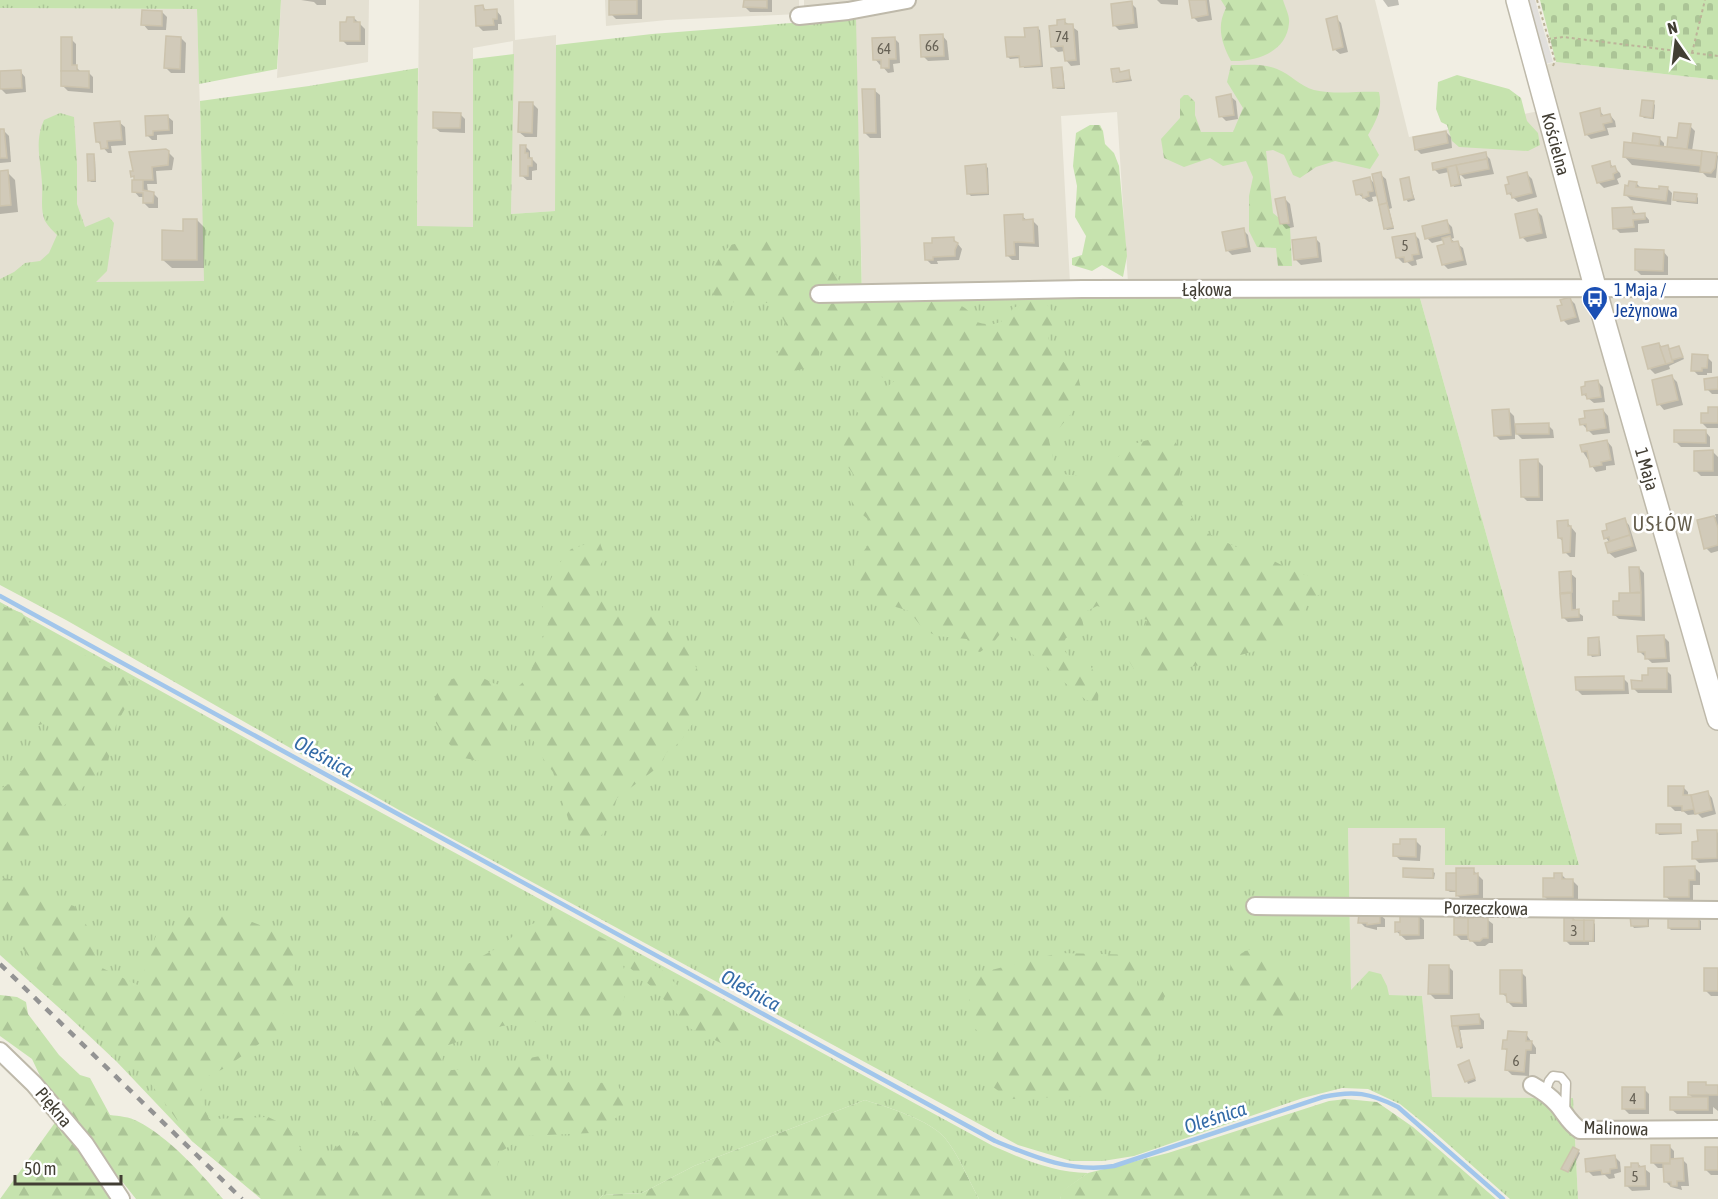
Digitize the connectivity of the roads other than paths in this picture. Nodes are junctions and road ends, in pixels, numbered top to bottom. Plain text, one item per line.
1 (907, 0) edge
2 (1516, 0) edge
3 (799, 16) dead end
4 (1596, 288) junction
5 (1718, 288) edge
6 (819, 294) dead end
7 (1718, 719) edge
8 (1254, 906) dead end
9 (1718, 910) edge
10 (0, 1051) edge
11 (1539, 1089) dead end
12 (1718, 1129) edge
13 (121, 1199) edge

1 - 3 street
2 - 4 street, Kościelna
4 - 5 street, Łąkowa
4 - 6 street, Łąkowa
4 - 7 street, 1 Maja
8 - 9 street, Porzeczkowa
10 - 13 street, Piękna
11 - 12 street, Malinowa

